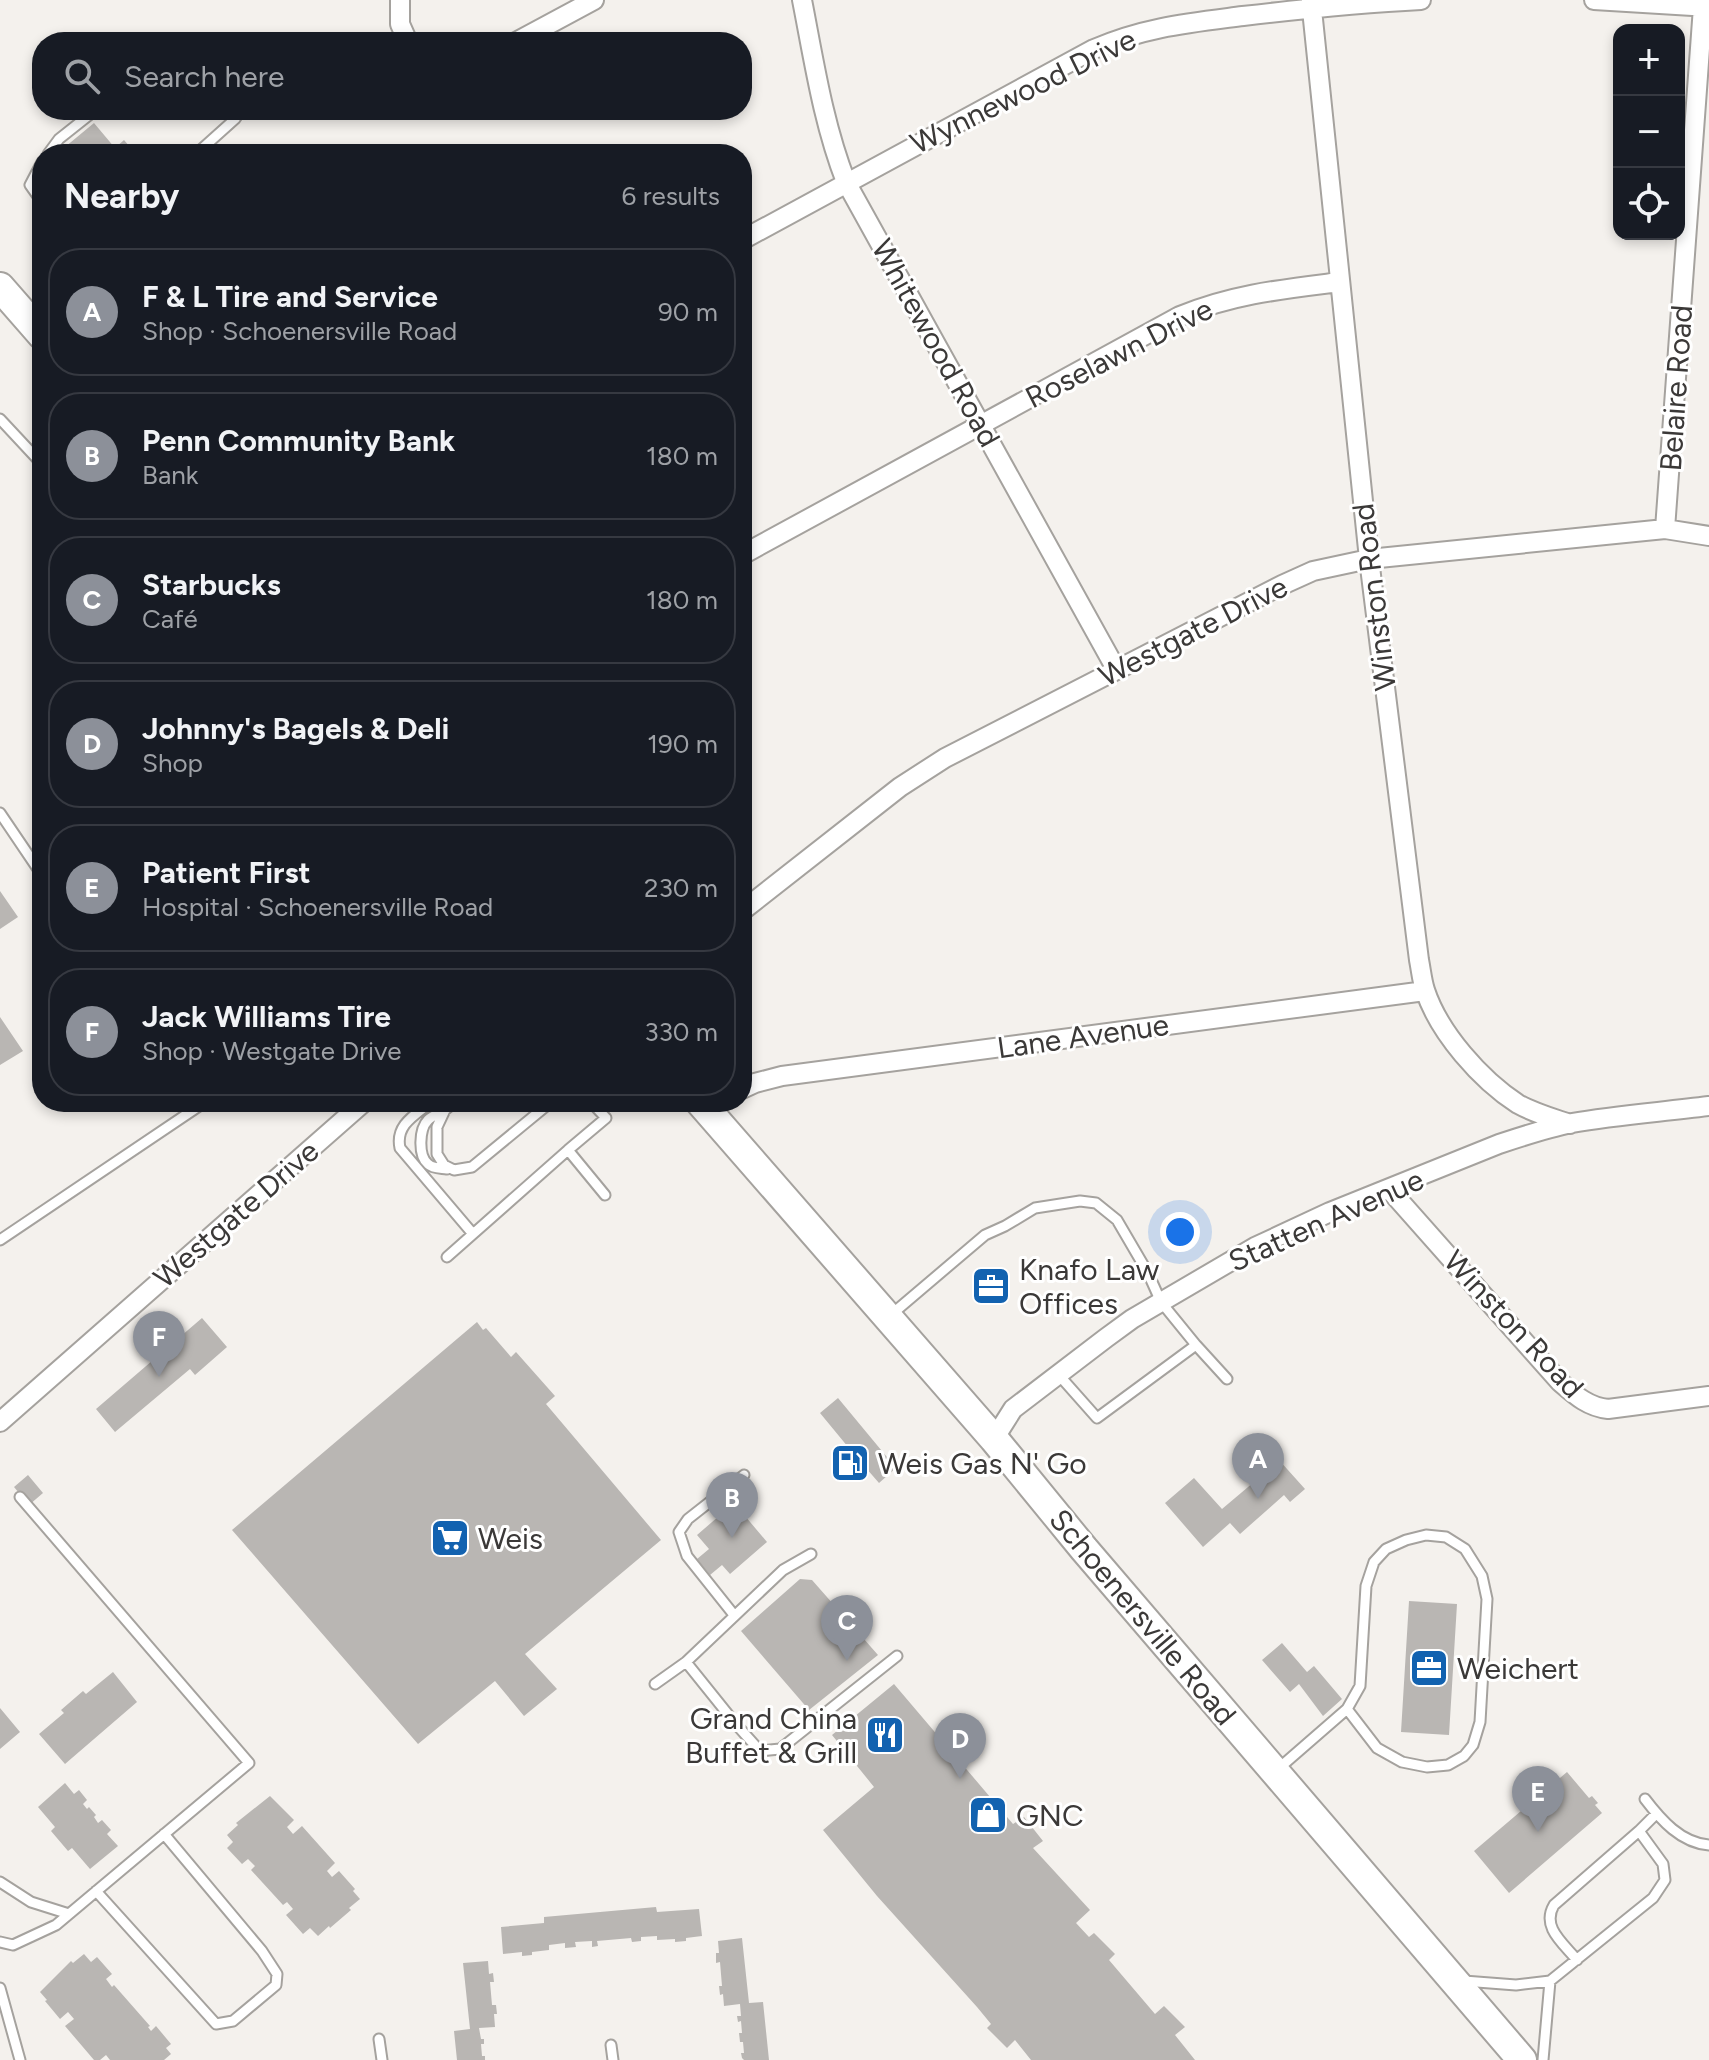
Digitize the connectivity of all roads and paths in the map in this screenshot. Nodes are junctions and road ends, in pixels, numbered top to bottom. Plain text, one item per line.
1 (400, 0) edge
2 (594, 0) edge
3 (802, 0) edge
4 (1421, 0) edge
5 (1594, 0) edge
6 (1312, 4) edge
7 (1706, 7) edge
8 (404, 32) edge
9 (535, 32) edge
10 (83, 120) edge
11 (234, 120) edge
12 (55, 144) edge
13 (207, 144) edge
14 (846, 182) junction
15 (752, 234) edge
16 (1340, 282) junction
17 (0, 287) edge
18 (32, 324) edge
19 (0, 419) edge
20 (982, 424) junction
21 (32, 453) edge
22 (1665, 529) junction
23 (1709, 536) edge
24 (752, 550) edge
25 (1369, 559) junction
26 (1116, 669) junction
27 (0, 813) edge
28 (32, 860) edge
29 (752, 903) edge
30 (1425, 991) junction
31 (752, 1084) edge
32 (1709, 1106) edge
33 (187, 1112) edge
34 (353, 1112) edge
35 (419, 1112) edge
36 (441, 1112) edge
37 (444, 1112) edge
38 (539, 1112) edge
39 (600, 1112) edge
40 (715, 1112) edge
41 (1570, 1124) junction
42 (568, 1150) junction
43 (452, 1169) junction
44 (1389, 1189) junction
45 (605, 1195) dead end
46 (473, 1234) junction
47 (0, 1240) edge
48 (447, 1257) dead end
49 (1161, 1302) junction
50 (888, 1317) junction
51 (1196, 1345) junction
52 (1058, 1374) junction
53 (1227, 1379) dead end
54 (1709, 1396) edge
55 (0, 1422) edge
56 (994, 1439) junction
57 (744, 1475) dead end
58 (20, 1497) dead end
59 (811, 1554) dead end
60 (734, 1615) junction
61 (897, 1656) dead end
62 (686, 1662) junction
63 (655, 1684) dead end
64 (1347, 1709) junction
65 (1275, 1771) junction
66 (1645, 1799) dead end
67 (1656, 1814) junction
68 (1639, 1831) junction
69 (164, 1834) junction
70 (1709, 1845) edge
71 (0, 1882) edge
72 (96, 1891) junction
73 (69, 1914) junction
74 (0, 1942) edge
75 (1577, 1960) junction
76 (1453, 1979) junction
77 (1550, 1981) junction
78 (0, 1988) edge
79 (379, 2039) dead end
80 (611, 2045) dead end
81 (20, 2060) edge
82 (382, 2060) edge
83 (613, 2060) edge
84 (1522, 2060) edge
85 (1543, 2060) edge

1 - 8 street
2 - 9 street
3 - 14 street, Whitewood Road
4 - 6 street, Wynnewood Drive
5 - 7 street
6 - 14 street, Wynnewood Drive
6 - 16 street, Winston Road
7 - 22 street, Belaire Road
10 - 12 lane
11 - 13 lane
14 - 15 street, Wynnewood Drive
14 - 20 street, Whitewood Road
16 - 20 street, Roselawn Drive
16 - 25 street, Winston Road
17 - 18 main road
19 - 21 lane
20 - 24 street, Roselawn Drive
20 - 26 street, Whitewood Road
22 - 23 street, Westgate Drive
22 - 25 street, Westgate Drive
25 - 26 street, Westgate Drive
25 - 30 street, Winston Road
26 - 29 street, Westgate Drive
27 - 28 lane
30 - 31 street, Lane Avenue
30 - 41 street, Winston Road
32 - 41 street, Statten Avenue
33 - 47 lane
34 - 55 street, Westgate Drive
35 - 46 lane
36 - 43 lane
37 - 43 lane
38 - 43 lane
39 - 42 lane
40 - 50 main road, Schoenersville Road
41 - 44 street, Statten Avenue
42 - 45 lane
42 - 46 lane
44 - 49 street, Statten Avenue
44 - 54 street, Winston Road
46 - 48 lane
49 - 50 lane
49 - 51 lane
49 - 52 street, Statten Avenue
50 - 56 main road, Schoenersville Road
51 - 52 lane
51 - 53 lane
52 - 56 street, Statten Avenue
56 - 65 main road, Schoenersville Road
57 - 60 lane
58 - 69 lane
59 - 60 lane
60 - 62 lane
61 - 62 lane
62 - 63 lane
64 - 64 lane
64 - 65 lane
65 - 76 main road, Schoenersville Road
66 - 67 lane
67 - 68 lane
67 - 70 lane
68 - 75 lane
68 - 75 lane
69 - 72 lane
69 - 72 lane
71 - 73 lane
72 - 73 lane
73 - 74 lane
75 - 77 lane
76 - 77 lane
76 - 84 main road, Schoenersville Road
77 - 85 lane
78 - 81 lane
79 - 82 lane
80 - 83 lane

